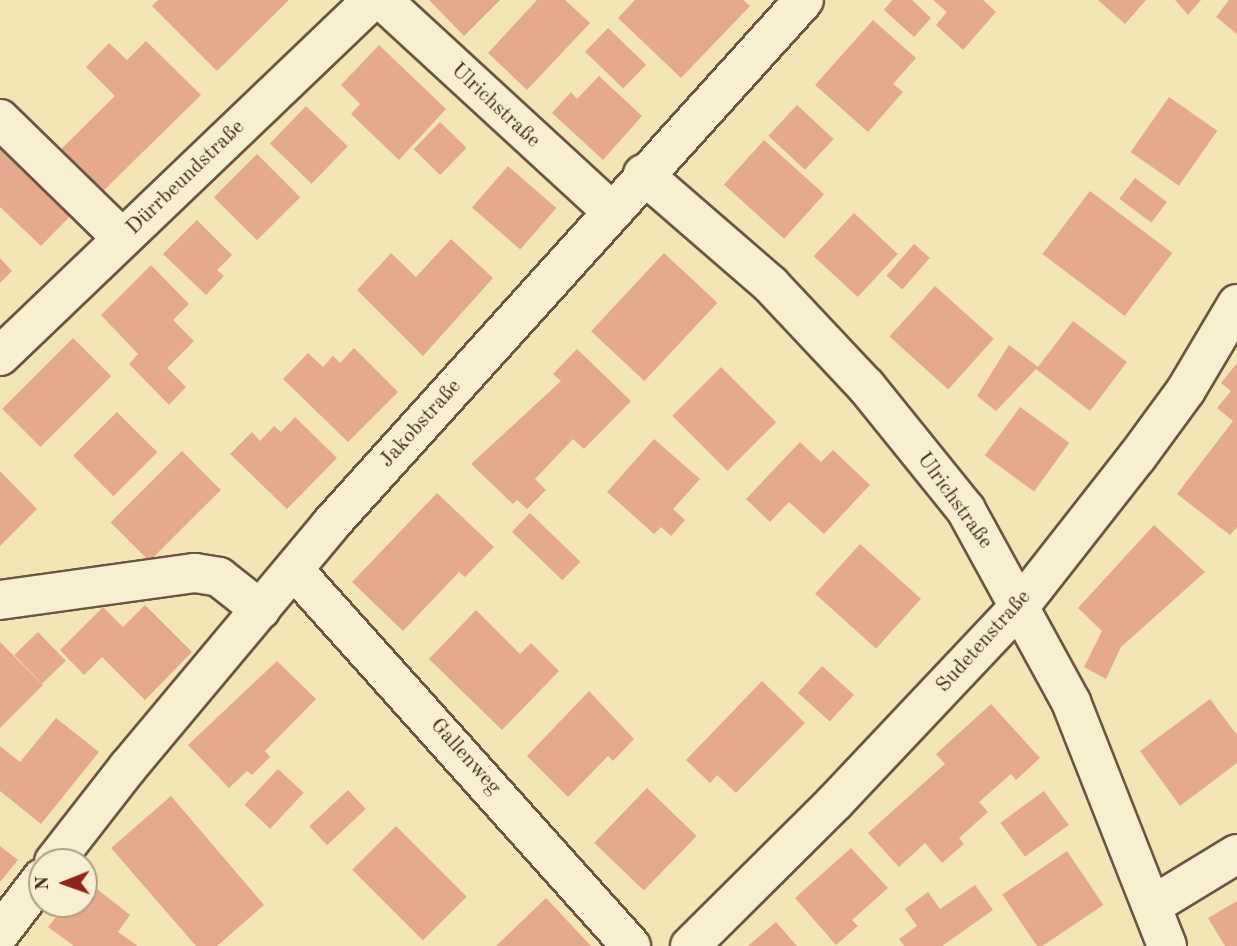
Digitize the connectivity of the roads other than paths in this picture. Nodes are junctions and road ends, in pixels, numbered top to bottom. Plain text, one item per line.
1 (372, 0) edge
2 (383, 0) edge
3 (804, 0) edge
4 (0, 119) edge
5 (643, 174) junction
6 (610, 210) junction
7 (122, 238) junction
8 (1237, 304) edge
9 (0, 356) edge
10 (294, 570) junction
11 (0, 600) edge
12 (1020, 606) junction
13 (261, 610) junction
14 (65, 848) edge
15 (1237, 854) edge
16 (28, 896) edge
17 (1153, 905) junction
18 (0, 933) edge
19 (631, 946) edge
20 (690, 946) edge
21 (1167, 946) edge

1 - 7 street, Dürrbeundstraße
2 - 6 street, Ulrichstraße
3 - 5 street, Jakobstraße
4 - 7 street
5 - 6 street, Jakobstraße
5 - 12 street, Ulrichstraße
6 - 10 street, Jakobstraße
7 - 9 street, Dürrbeundstraße
8 - 12 street, Sudetenstraße
10 - 13 street, Jakobstraße
10 - 19 street, Gallenweg
11 - 13 street
12 - 17 street, Ulrichstraße
12 - 20 street, Sudetenstraße
13 - 14 street, Jakobstraße
15 - 17 street
16 - 18 street
17 - 21 street, Ulrichstraße

